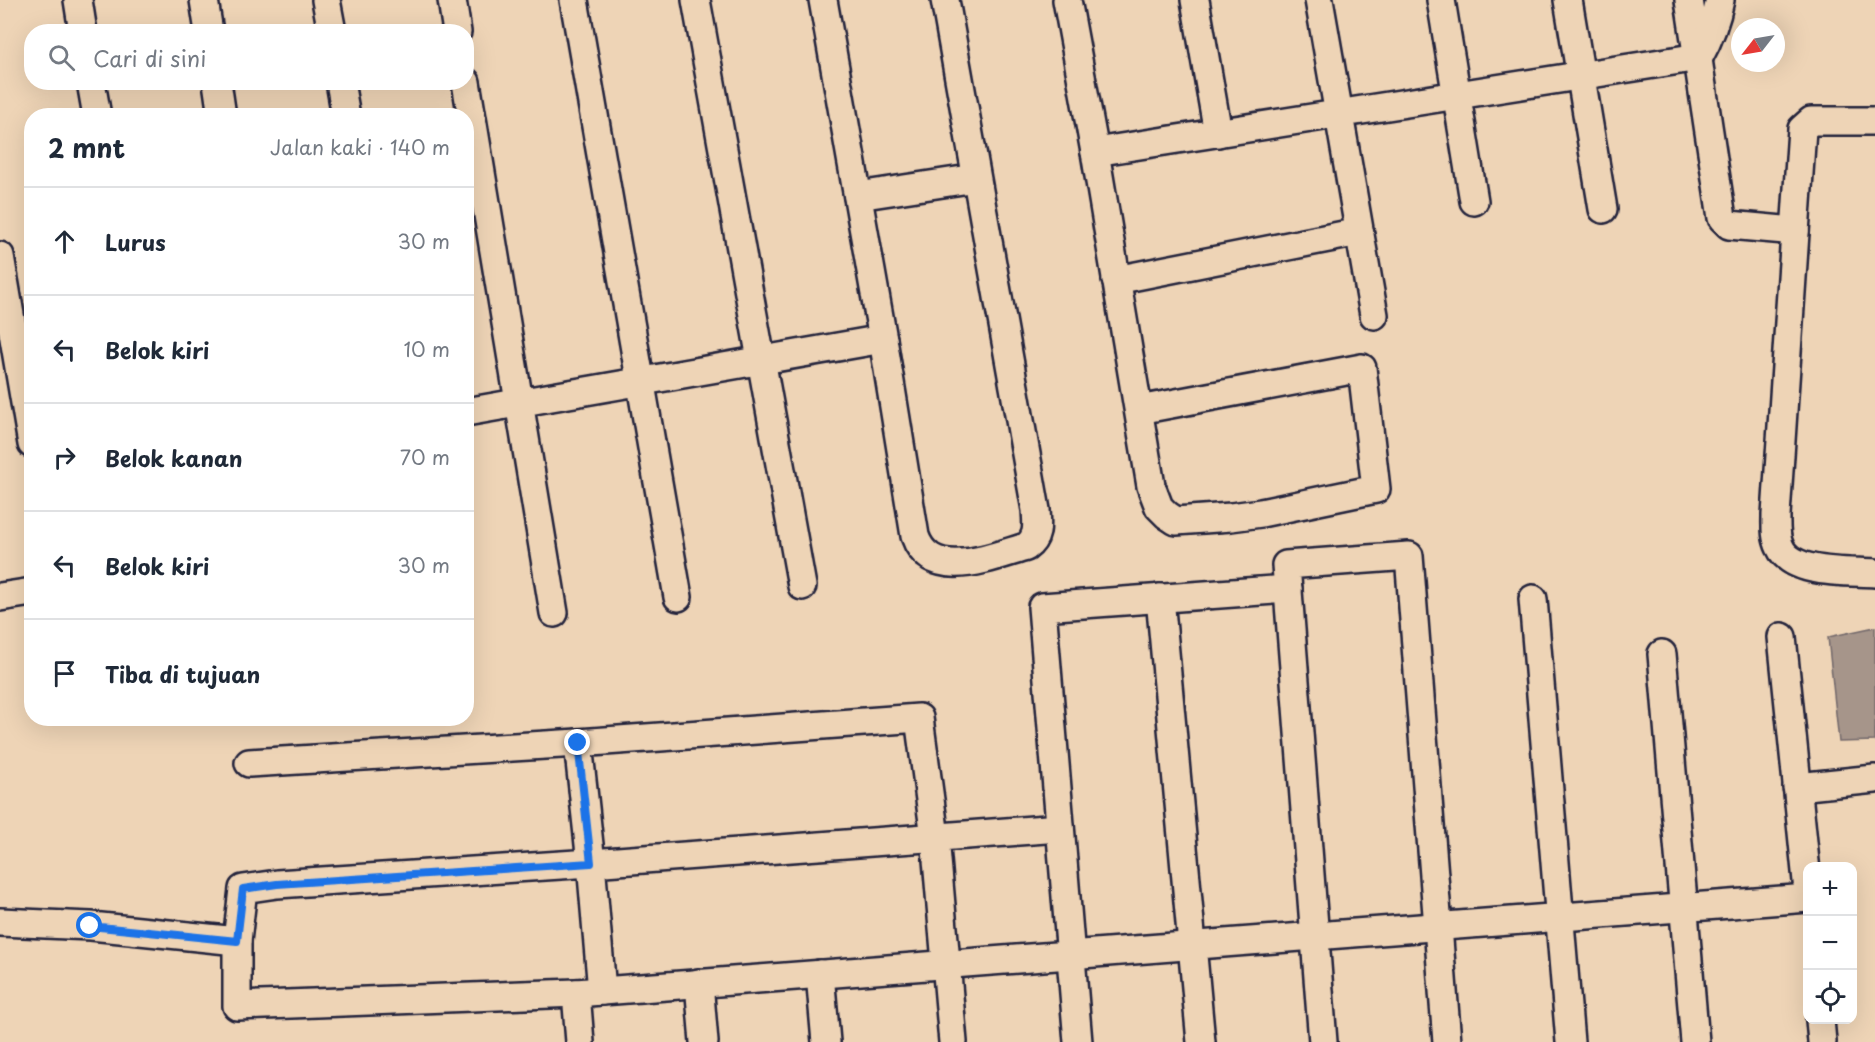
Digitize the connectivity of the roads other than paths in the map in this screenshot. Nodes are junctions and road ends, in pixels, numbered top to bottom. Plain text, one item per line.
1 (78, 0) edge
2 (204, 0) edge
3 (326, 0) edge
4 (452, 0) edge
5 (574, 0) edge
6 (696, 0) edge
7 (823, 0) edge
8 (945, 0) edge
9 (1067, 0) edge
10 (1195, 0) edge
11 (1319, 0) edge
12 (1441, 0) edge
13 (1568, 0) edge
14 (1689, 0) edge
15 (1720, 0) edge
16 (82, 24) edge
17 (208, 24) edge
18 (330, 24) edge
19 (456, 24) edge
20 (1699, 57) junction
21 (1581, 76) junction
22 (92, 90) edge
23 (218, 90) edge
24 (341, 90) edge
25 (467, 90) edge
26 (1456, 96) junction
27 (96, 108) edge
28 (221, 108) edge
29 (345, 108) edge
30 (470, 108) edge
31 (1339, 114) junction
32 (1875, 121) edge
33 (474, 130) edge
34 (1218, 133) junction
35 (1095, 152) junction
36 (976, 178) junction
37 (858, 196) junction
38 (1474, 201) dead end
39 (1604, 209) dead end
40 (1795, 231) junction
41 (1359, 232) junction
42 (0, 256) edge
43 (1116, 279) junction
44 (1374, 315) dead end
45 (883, 339) junction
46 (15, 341) edge
47 (762, 360) junction
48 (640, 381) junction
49 (24, 396) edge
50 (519, 403) junction
51 (1139, 410) junction
52 (474, 411) edge
53 (1875, 573) edge
54 (802, 586) dead end
55 (1288, 589) junction
56 (24, 593) edge
57 (0, 597) edge
58 (678, 597) dead end
59 (1160, 598) junction
60 (1533, 599) dead end
61 (554, 613) dead end
62 (1782, 637) dead end
63 (1662, 654) dead end
64 (578, 743) junction
65 (249, 763) dead end
66 (1875, 779) edge
67 (1797, 787) junction
68 (1060, 828) junction
69 (934, 837) junction
70 (1805, 862) edge
71 (591, 863) junction
72 (1803, 898) edge
73 (1684, 907) junction
74 (1560, 917) junction
75 (0, 922) edge
76 (1438, 926) junction
77 (1315, 936) junction
78 (237, 941) junction
79 (1193, 945) junction
80 (1071, 954) junction
81 (946, 964) junction
82 (820, 974) junction
83 (699, 983) junction
84 (589, 992) junction
85 (1820, 1024) edge
86 (580, 1042) edge
87 (704, 1042) edge
88 (826, 1042) edge
89 (953, 1042) edge
90 (1078, 1042) edge
91 (1202, 1042) edge
92 (1323, 1042) edge
93 (1447, 1042) edge
94 (1570, 1042) edge
95 (1695, 1042) edge
96 (1822, 1042) edge

1 - 16 street
2 - 17 street
3 - 18 street
4 - 19 street
5 - 48 street
6 - 47 street
7 - 37 street
8 - 36 street
9 - 35 street
10 - 34 street
11 - 31 street
12 - 26 street
13 - 21 street
14 - 20 street
15 - 20 street
20 - 21 street
20 - 40 street
21 - 26 street
21 - 39 street
22 - 27 street
23 - 28 street
24 - 29 street
25 - 30 street
26 - 31 street
26 - 38 street
31 - 34 street
31 - 41 street
32 - 40 street
33 - 50 street
34 - 35 street
35 - 43 street
36 - 37 street
36 - 45 street
37 - 45 street
40 - 53 street
41 - 43 street
41 - 44 street
42 - 46 street
43 - 51 street
45 - 47 street
46 - 49 street
47 - 48 street
47 - 54 street
48 - 50 street
48 - 58 street
50 - 52 street
50 - 61 street
51 - 51 street
55 - 59 street
55 - 76 street
55 - 77 street
56 - 57 street
59 - 68 street
59 - 79 street
60 - 74 street
62 - 67 street
63 - 73 street
64 - 65 street
64 - 69 street
64 - 71 street
66 - 67 street
67 - 70 street
68 - 69 street
68 - 80 street
69 - 71 street
69 - 81 street
71 - 78 street
71 - 84 street
72 - 73 street
73 - 74 street
73 - 95 street
74 - 76 street
74 - 94 street
75 - 78 street
76 - 77 street
76 - 93 street
77 - 79 street
77 - 92 street
78 - 84 street
79 - 80 street
79 - 91 street
80 - 81 street
80 - 90 street
81 - 82 street
81 - 89 street
82 - 83 street
82 - 88 street
83 - 84 street
83 - 87 street
84 - 86 street
85 - 96 street

